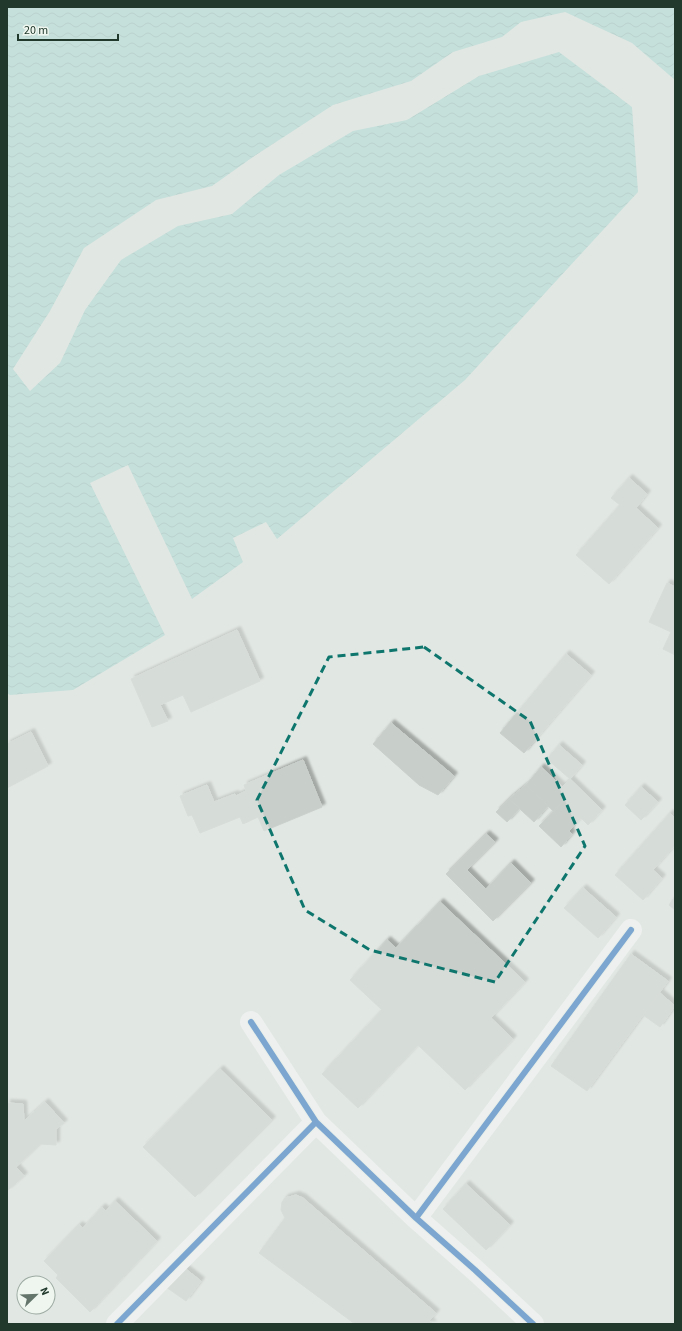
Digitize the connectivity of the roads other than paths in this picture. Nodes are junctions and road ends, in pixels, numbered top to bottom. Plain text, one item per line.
1 (631, 930) dead end
2 (251, 1022) dead end
3 (316, 1122) junction
4 (416, 1218) junction
5 (117, 1324) edge
6 (533, 1324) edge

1 - 4 street
2 - 3 street
3 - 4 street
3 - 5 street
4 - 6 street

